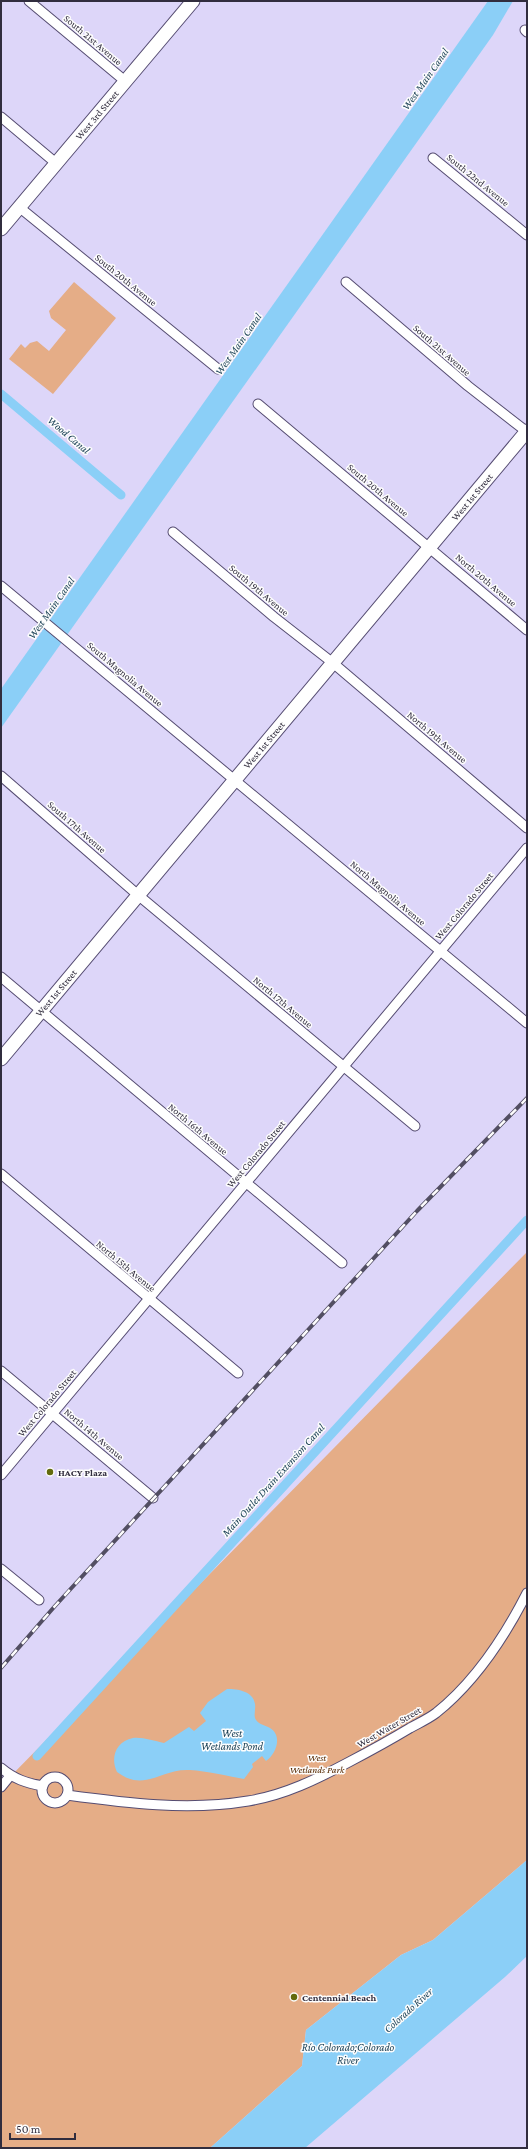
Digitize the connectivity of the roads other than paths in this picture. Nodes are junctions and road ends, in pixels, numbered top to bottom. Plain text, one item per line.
1 (29, 1) edge
2 (193, 1) edge
3 (125, 81) junction
4 (1, 117) edge
5 (433, 158) dead end
6 (57, 164) junction
7 (19, 208) junction
8 (1, 229) edge
9 (527, 235) edge
10 (346, 282) dead end
11 (218, 369) dead end
12 (258, 404) dead end
13 (527, 432) edge
14 (173, 532) dead end
15 (430, 547) junction
16 (1, 586) edge
17 (527, 630) edge
18 (333, 663) junction
19 (1, 776) edge
20 (235, 780) junction
21 (527, 828) edge
22 (527, 848) edge
23 (138, 895) junction
24 (441, 951) junction
25 (1, 977) edge
26 (42, 1010) junction
27 (527, 1023) edge
28 (1, 1059) edge
29 (344, 1066) junction
30 (414, 1126) dead end
31 (1, 1174) edge
32 (246, 1183) junction
33 (342, 1263) dead end
34 (148, 1299) junction
35 (1, 1371) edge
36 (238, 1373) dead end
37 (53, 1414) junction
38 (1, 1475) edge
39 (153, 1498) dead end
40 (1, 1569) edge
41 (527, 1592) edge
42 (38, 1600) dead end
43 (1, 1768) edge
44 (10, 1776) junction
45 (43, 1786) junction
46 (1, 1787) edge
47 (67, 1795) junction

1 - 3 street, South 21st Avenue
2 - 3 main road, West 3rd Street
3 - 6 main road, West 3rd Street
4 - 6 street
5 - 9 street, South 22nd Avenue
6 - 7 main road, West 3rd Street
7 - 8 main road, West 3rd Street
7 - 11 street, South 20th Avenue
10 - 13 street, South 21st Avenue
12 - 15 street, South 20th Avenue
13 - 15 main road, West 1st Street
14 - 18 street, South 19th Avenue
15 - 17 street, North 20th Avenue
15 - 18 main road, West 1st Street
16 - 20 street, South Magnolia Avenue
18 - 20 main road, West 1st Street
18 - 21 street, North 19th Avenue
19 - 23 street, South 17th Avenue
20 - 23 main road, West 1st Street
20 - 24 street, North Magnolia Avenue
22 - 24 street, West Colorado Street
23 - 26 main road, West 1st Street
23 - 29 street, North 17th Avenue
24 - 27 street, North Magnolia Avenue
24 - 29 street, West Colorado Street
25 - 26 street, North 16th Avenue
26 - 28 main road, West 1st Street
26 - 32 street, North 16th Avenue
29 - 30 street, North 17th Avenue
29 - 32 street, West Colorado Street
31 - 34 street, North 15th Avenue
32 - 33 street, North 16th Avenue
32 - 34 street, West Colorado Street
34 - 36 street, North 15th Avenue
34 - 37 street, West Colorado Street
35 - 37 street, North 14th Avenue
37 - 38 street, West Colorado Street
37 - 39 street, North 14th Avenue
40 - 42 street
41 - 47 street, West Water Street
43 - 44 street
44 - 45 street
44 - 46 street
45 - 47 street
45 - 47 street

